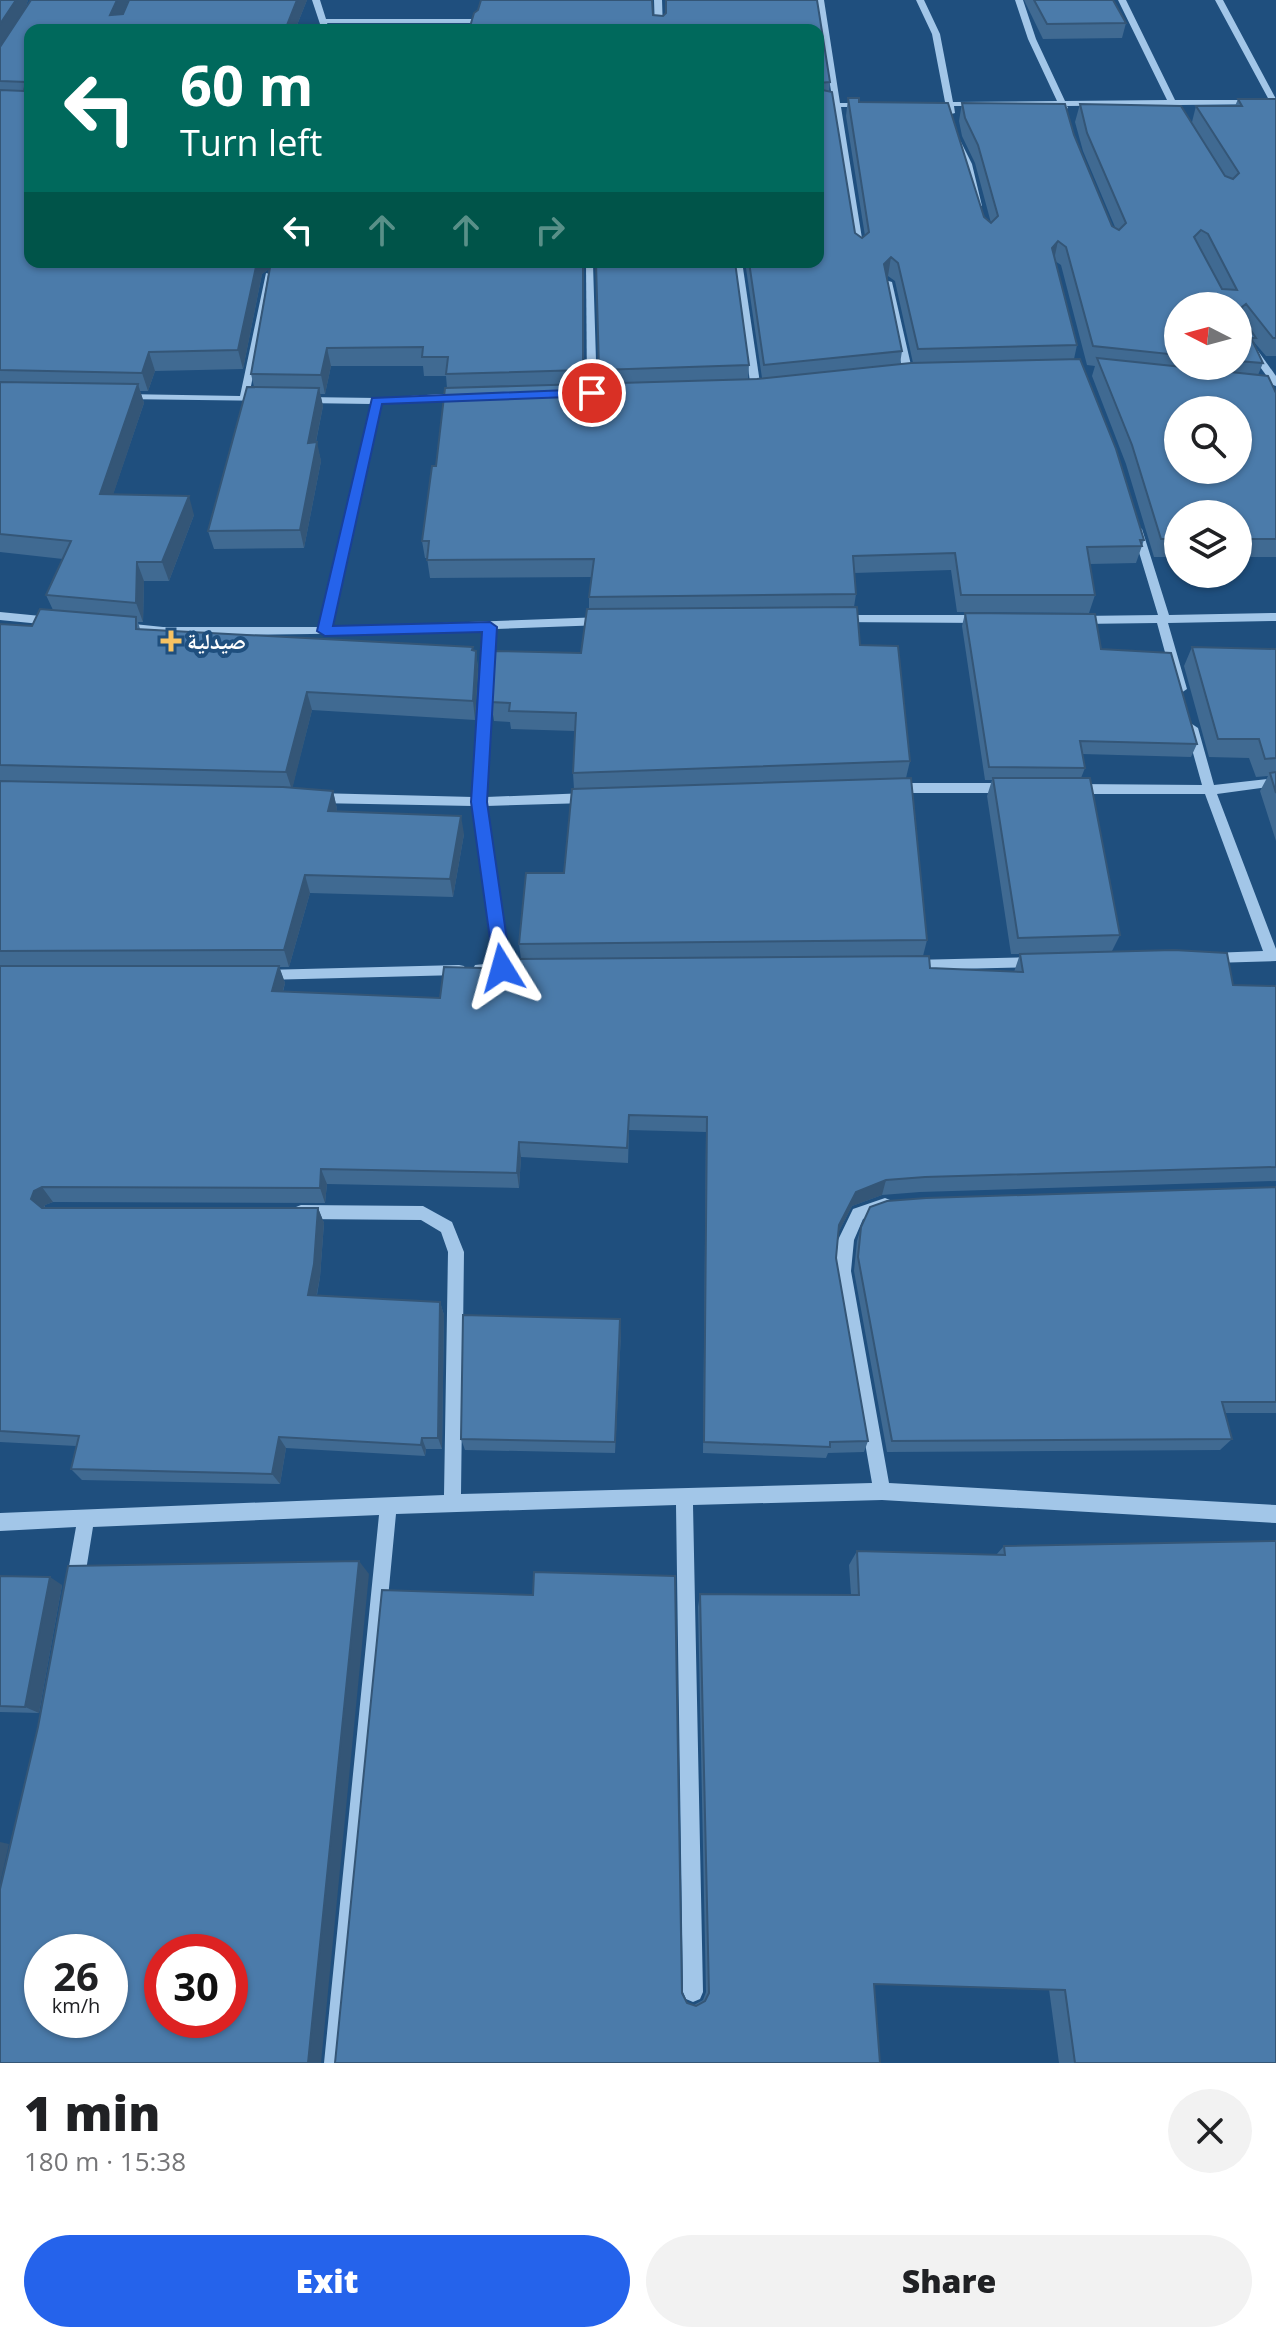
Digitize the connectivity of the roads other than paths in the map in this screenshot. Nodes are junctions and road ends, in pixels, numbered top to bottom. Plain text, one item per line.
1 (316, 0) edge
2 (658, 0) edge
3 (820, 0) edge
4 (920, 0) edge
5 (1019, 0) edge
6 (1122, 0) edge
7 (1219, 0) edge
8 (479, 10) edge
9 (323, 21) junction
10 (475, 21) junction
11 (324, 24) edge
12 (406, 24) edge
13 (444, 24) edge
14 (474, 24) edge
15 (659, 24) edge
16 (824, 24) edge
17 (824, 25) edge
18 (1063, 103) junction
19 (1171, 103) junction
20 (1275, 103) edge
21 (922, 104) edge
22 (951, 104) junction
23 (824, 105) edge
24 (837, 105) junction
25 (880, 105) edge
26 (1066, 115) edge
27 (1179, 115) edge
28 (951, 121) edge
29 (955, 137) edge
30 (983, 221) edge
31 (860, 251) edge
32 (589, 268) edge
33 (739, 268) edge
34 (269, 275) edge
35 (888, 282) edge
36 (1252, 349) edge
37 (908, 374) junction
38 (924, 374) edge
39 (893, 376) edge
40 (1276, 383) edge
41 (772, 388) edge
42 (1262, 389) edge
43 (741, 390) edge
44 (756, 390) junction
45 (1276, 390) edge
46 (592, 393) junction
47 (607, 393) edge
48 (576, 394) edge
49 (464, 396) edge
50 (107, 397) edge
51 (244, 399) junction
52 (274, 400) edge
53 (289, 400) edge
54 (377, 401) junction
55 (1135, 522) edge
56 (0, 616) edge
57 (1276, 617) edge
58 (827, 619) edge
59 (1002, 619) edge
60 (623, 620) edge
61 (1066, 620) edge
62 (1163, 620) junction
63 (59, 622) edge
64 (104, 625) edge
65 (490, 627) junction
66 (325, 631) junction
67 (1186, 705) edge
68 (1189, 719) edge
69 (1276, 782) edge
70 (887, 788) edge
71 (1025, 788) edge
72 (1056, 789) edge
73 (1209, 790) junction
74 (604, 797) edge
75 (303, 798) edge
76 (479, 802) junction
77 (1274, 956) edge
78 (1193, 958) edge
79 (1050, 962) edge
80 (892, 965) edge
81 (502, 968) junction
82 (550, 968) edge
83 (245, 975) edge
84 (907, 1203) edge
85 (282, 1212) edge
86 (882, 1491) junction
87 (684, 1496) junction
88 (452, 1503) junction
89 (388, 1507) junction
90 (1276, 1514) edge
91 (86, 1518) junction
92 (0, 1522) edge
93 (72, 1596) edge
94 (693, 1992) dead end
95 (334, 2063) edge

1 - 9 street
2 - 15 street
3 - 16 street
4 - 22 street
5 - 18 street
6 - 19 street
7 - 20 street
8 - 10 street
9 - 11 street
9 - 12 street
10 - 13 street
10 - 14 street
17 - 24 street
18 - 19 street
18 - 22 street
18 - 26 street
19 - 20 street
19 - 27 street
21 - 22 street
22 - 28 street
23 - 24 street
24 - 25 street
24 - 31 street
29 - 30 street
32 - 46 street
33 - 44 street
34 - 51 street
35 - 37 street
36 - 40 street
37 - 38 street
37 - 39 street
41 - 44 street
42 - 45 street
43 - 44 street
46 - 47 street
46 - 48 street
49 - 54 street
50 - 51 street
51 - 52 street
53 - 54 street
54 - 66 street
55 - 62 street
56 - 63 street
57 - 62 street
58 - 59 street
60 - 65 street
61 - 62 street
62 - 67 street
64 - 66 street
65 - 66 street
65 - 76 street
68 - 73 street
69 - 73 street
70 - 71 street
72 - 73 street
73 - 77 street
74 - 76 street
75 - 76 street
76 - 81 street
77 - 78 street
79 - 80 street
81 - 82 street
81 - 83 street
84 - 86 street
85 - 88 street
86 - 87 street
86 - 90 street
87 - 88 street
87 - 94 street
88 - 89 street
89 - 91 street
89 - 95 street
91 - 92 street
91 - 93 street

